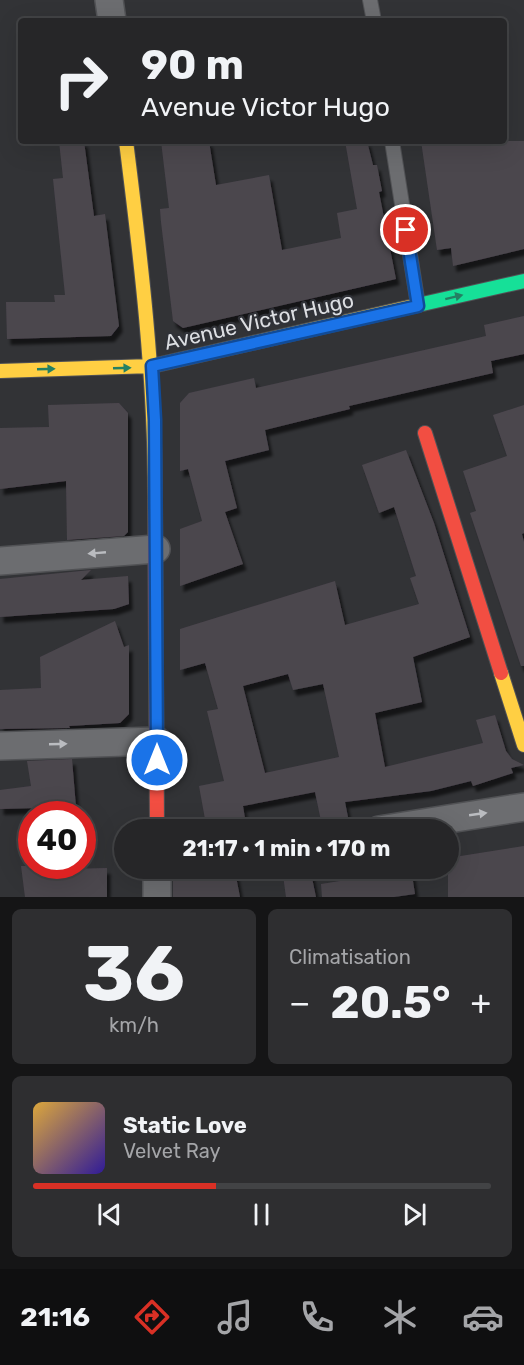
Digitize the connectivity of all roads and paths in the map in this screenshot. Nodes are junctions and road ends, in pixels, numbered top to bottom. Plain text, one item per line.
1 (109, 0) edge
2 (370, 0) edge
3 (112, 18) edge
4 (373, 18) edge
5 (126, 144) edge
6 (392, 144) edge
7 (524, 281) edge
8 (418, 306) junction
9 (152, 366) junction
10 (0, 371) edge
11 (425, 433) dead end
12 (156, 549) junction
13 (0, 561) edge
14 (157, 741) junction
15 (524, 745) edge
16 (0, 746) edge
17 (524, 807) edge
18 (157, 819) edge
19 (448, 819) edge
20 (157, 879) edge
21 (157, 897) edge

1 - 3 street
2 - 4 lane
5 - 9 street
6 - 8 lane
8 -> 7 street, Avenue Victor Hugo
8 - 9 street, Avenue Victor Hugo
10 -> 9 street, Avenue Victor Hugo
9 - 12 street
11 - 15 street
12 -> 13 street
12 - 14 street
16 -> 14 street
14 - 18 street
19 -> 17 street
20 - 21 street

